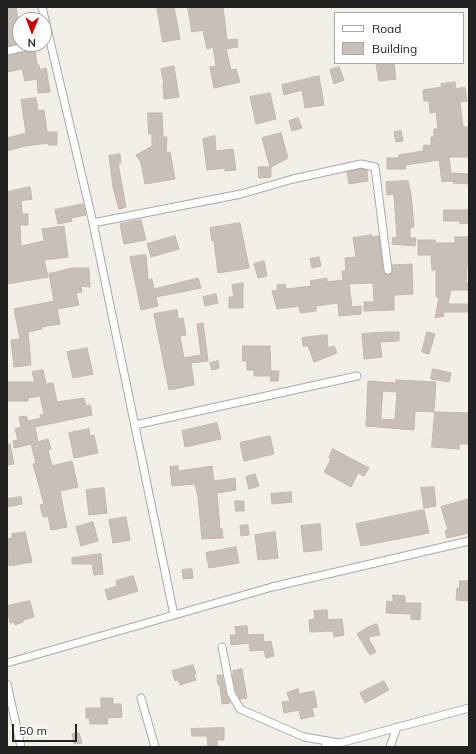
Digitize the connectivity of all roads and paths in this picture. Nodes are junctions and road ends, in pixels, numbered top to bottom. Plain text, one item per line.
1 (50, 52) edge
2 (93, 223) junction
3 (388, 270) dead end
4 (357, 376) dead end
5 (135, 425) junction
6 (469, 541) edge
7 (174, 615) junction
8 (222, 647) dead end
9 (7, 663) edge
10 (7, 684) edge
11 (141, 698) dead end
12 (469, 708) edge
13 (398, 727) junction
14 (339, 743) junction
15 (21, 747) edge
16 (155, 747) edge
17 (325, 747) edge
18 (390, 747) edge

1 - 2 street
2 - 3 street
2 - 5 street
4 - 5 street
5 - 7 street
6 - 7 street
7 - 9 street
8 - 14 street
10 - 15 street
11 - 16 street
12 - 13 street
13 - 14 street
13 - 18 street
14 - 17 street

